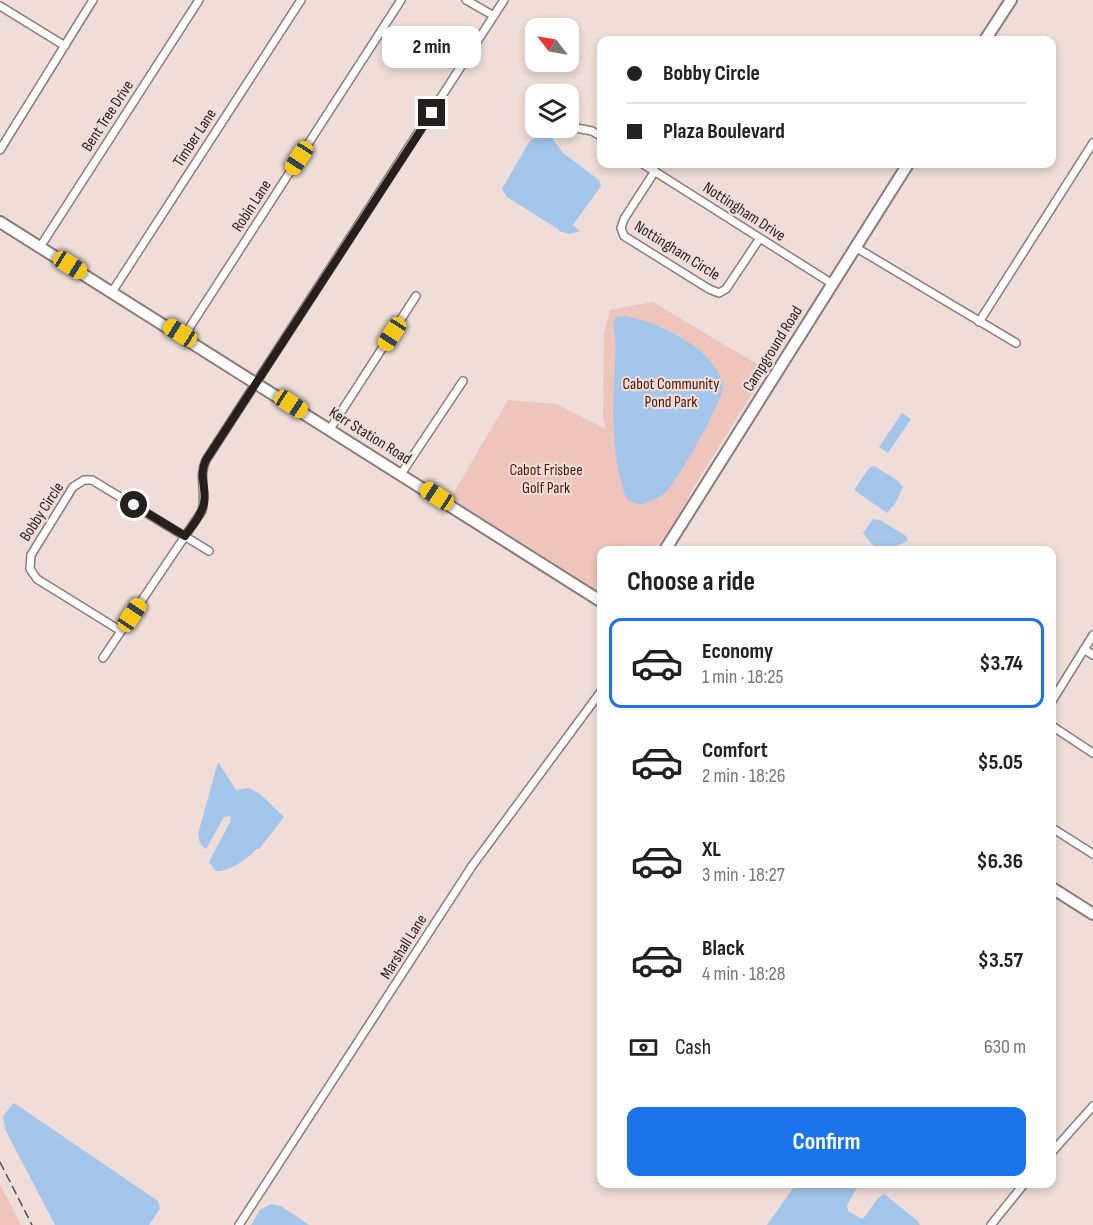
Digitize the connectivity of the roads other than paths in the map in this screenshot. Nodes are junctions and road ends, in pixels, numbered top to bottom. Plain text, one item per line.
1 (93, 0) edge
2 (199, 0) edge
3 (301, 0) edge
4 (401, 0) edge
5 (466, 0) edge
6 (504, 0) edge
7 (1011, 0) edge
8 (0, 6) edge
9 (494, 16) junction
10 (988, 36) edge
11 (65, 46) junction
12 (579, 129) edge
13 (597, 134) edge
14 (1093, 143) edge
15 (0, 150) edge
16 (650, 168) edge
17 (905, 168) edge
18 (655, 171) junction
19 (3, 224) edge
20 (0, 235) edge
21 (760, 238) junction
22 (40, 247) junction
23 (855, 247) junction
24 (831, 283) junction
25 (112, 292) junction
26 (416, 296) dead end
27 (979, 322) junction
28 (184, 336) junction
29 (1016, 343) dead end
30 (463, 381) dead end
31 (258, 382) junction
32 (330, 429) junction
33 (401, 474) junction
34 (185, 536) junction
35 (667, 546) edge
36 (209, 551) dead end
37 (597, 599) edge
38 (121, 631) junction
39 (1093, 635) edge
40 (1084, 649) junction
41 (1093, 655) edge
42 (103, 658) dead end
43 (1056, 694) edge
44 (597, 697) edge
45 (1056, 729) edge
46 (1093, 753) edge
47 (1056, 831) edge
48 (1093, 854) edge
49 (1056, 891) edge
50 (1093, 914) edge
51 (1093, 1106) edge
52 (1056, 1148) edge
53 (1021, 1188) edge
54 (239, 1225) edge
55 (991, 1225) edge

1 - 11 street
2 - 22 street, Bent Tree Drive
3 - 25 street, Timber Lane
4 - 28 street, Robin Lane
5 - 9 street
6 - 9 street
7 - 10 street
8 - 11 street
9 - 31 street
11 - 15 street
12 - 13 street
14 - 27 street
16 - 18 street, Nottingham Drive
17 - 23 street, Campground Road
18 - 21 street, Nottingham Drive
18 - 21 street, Nottingham Circle
19 - 20 street
19 - 22 street, Kerr Station Road
21 - 24 street, Nottingham Drive
22 - 25 street, Kerr Station Road
23 - 24 street, Campground Road
23 - 27 street
24 - 35 street, Campground Road
25 - 28 street, Kerr Station Road
26 - 32 street
27 - 29 street
28 - 31 street, Kerr Station Road
30 - 33 street
31 - 32 street, Kerr Station Road
31 - 34 street
32 - 33 street, Kerr Station Road
33 - 37 street, Kerr Station Road
34 - 36 street
34 - 38 street
34 - 38 street, Bobby Circle
38 - 42 street
39 - 40 street
40 - 41 street
40 - 43 street
44 - 54 street, Marshall Lane
45 - 46 street
47 - 48 street
49 - 50 street
51 - 52 street
53 - 55 street

